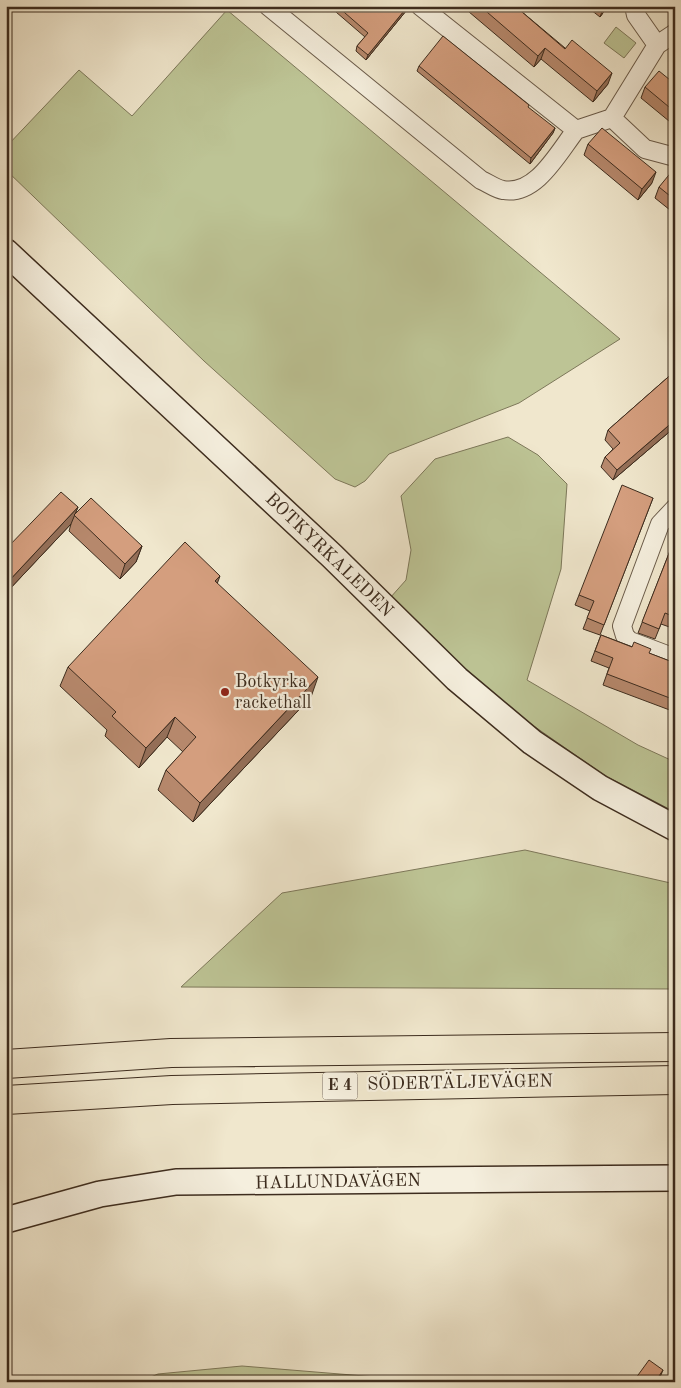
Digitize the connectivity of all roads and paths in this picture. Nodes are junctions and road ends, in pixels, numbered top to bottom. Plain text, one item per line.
1 (268, 6) edge
2 (420, 6) edge
3 (634, 6) edge
4 (675, 33) edge
5 (657, 45) junction
6 (612, 118) junction
7 (576, 130) junction
8 (675, 157) edge
9 (6, 252) edge
10 (675, 508) edge
11 (675, 658) edge
12 (675, 828) edge
13 (675, 1047) edge
14 (6, 1064) edge
15 (675, 1080) edge
16 (6, 1100) edge
17 (675, 1178) edge
18 (6, 1220) edge

1 - 7 street
2 - 7 street
3 - 5 street
4 - 5 street
5 - 6 street
6 - 7 street
6 - 8 street
9 - 12 main road, BOTKYRKALEDEN
10 - 11 street
13 - 14 highway, SÖDERTÄLJEVÄGEN / E 4
15 - 16 highway, SÖDERTÄLJEVÄGEN / E 4
17 - 18 main road, HALLUNDAVÄGEN

